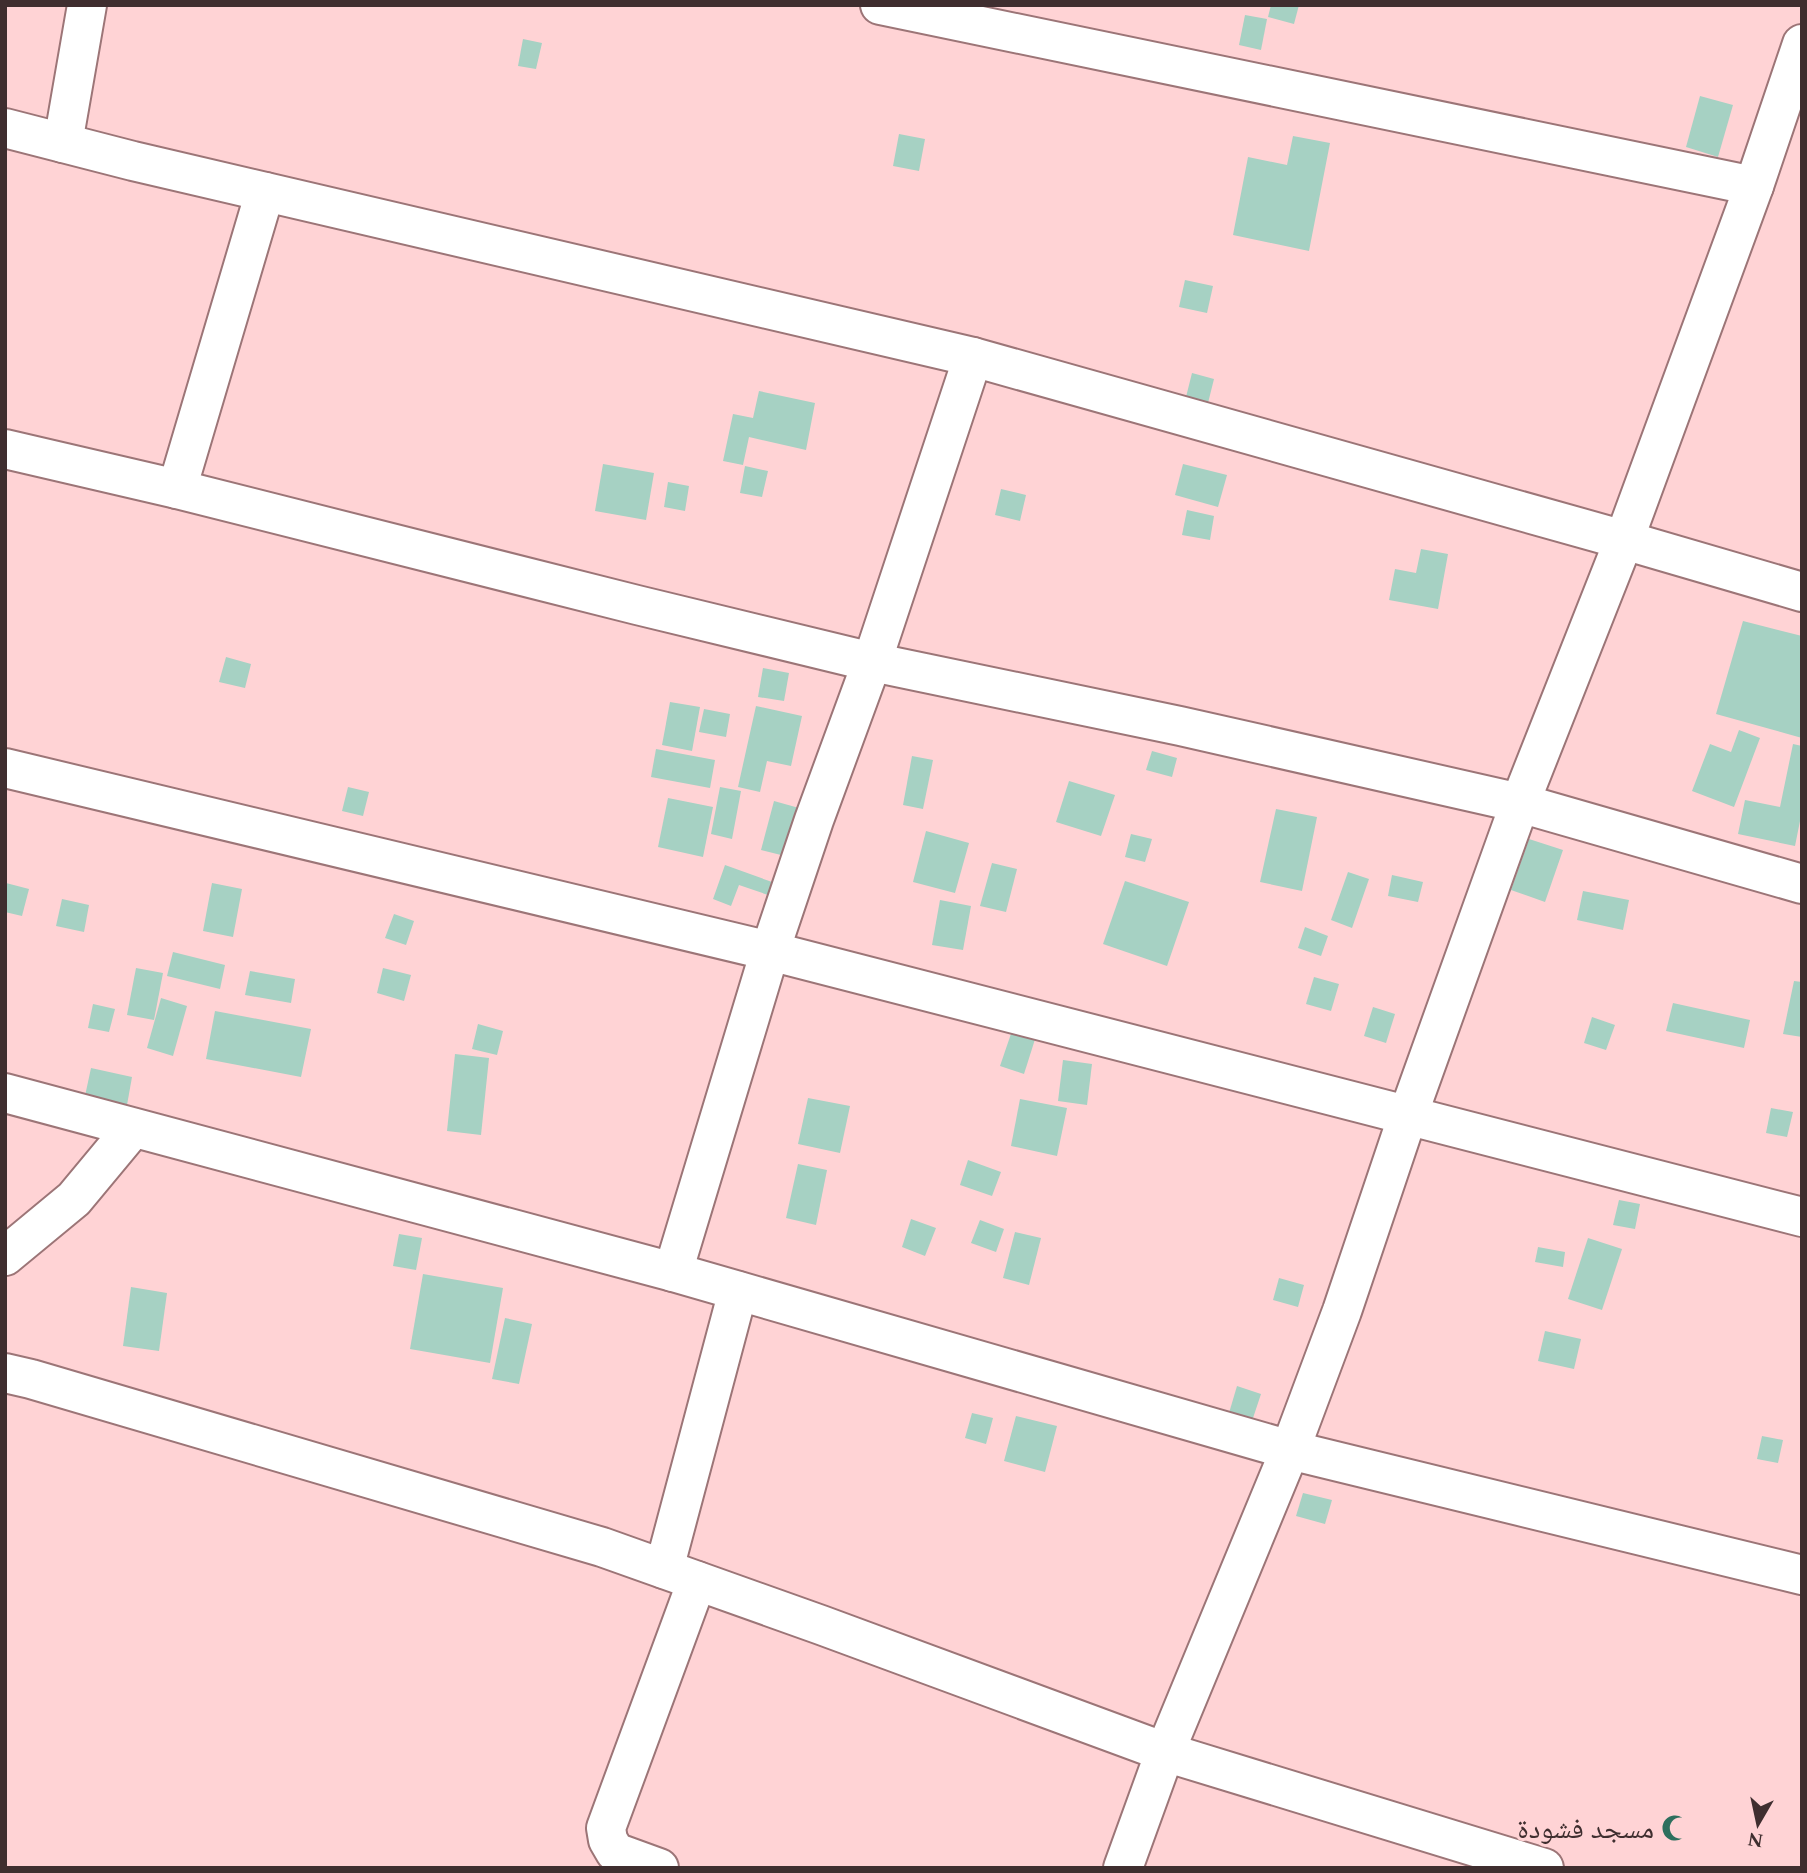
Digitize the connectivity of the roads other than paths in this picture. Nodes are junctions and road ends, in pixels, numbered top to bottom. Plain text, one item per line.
1 (87, 5) edge
2 (880, 5) edge
3 (1802, 44) edge
4 (5, 128) edge
5 (63, 143) junction
6 (1754, 186) junction
7 (265, 192) junction
8 (973, 357) junction
9 (5, 449) edge
10 (177, 489) junction
11 (1624, 540) junction
12 (1802, 592) edge
13 (872, 662) junction
14 (5, 768) edge
15 (1520, 803) junction
16 (1802, 884) edge
17 (769, 951) junction
18 (5, 1093) edge
19 (1408, 1115) junction
20 (132, 1128) junction
21 (1802, 1217) edge
22 (5, 1256) edge
23 (673, 1272) junction
24 (738, 1291) junction
25 (5, 1373) edge
26 (1290, 1450) junction
27 (680, 1575) junction
28 (1802, 1575) edge
29 (1165, 1752) junction
30 (659, 1868) edge
31 (1123, 1868) edge
32 (1544, 1868) edge

1 - 5 street
2 - 6 street
3 - 6 street
4 - 5 street
5 - 7 street
6 - 11 street
7 - 8 street
7 - 10 street
8 - 11 street
8 - 13 street
9 - 10 street
10 - 13 street
11 - 12 street
11 - 15 street
13 - 15 street
13 - 17 street
14 - 17 street
15 - 16 street
15 - 19 street
17 - 19 street
17 - 23 street
18 - 20 street
19 - 21 street
19 - 26 street
20 - 22 street
20 - 23 street
23 - 24 street
24 - 26 street
24 - 27 street
25 - 27 street
26 - 28 street
26 - 29 street
27 - 29 street
27 - 30 street
29 - 31 street
29 - 32 street

